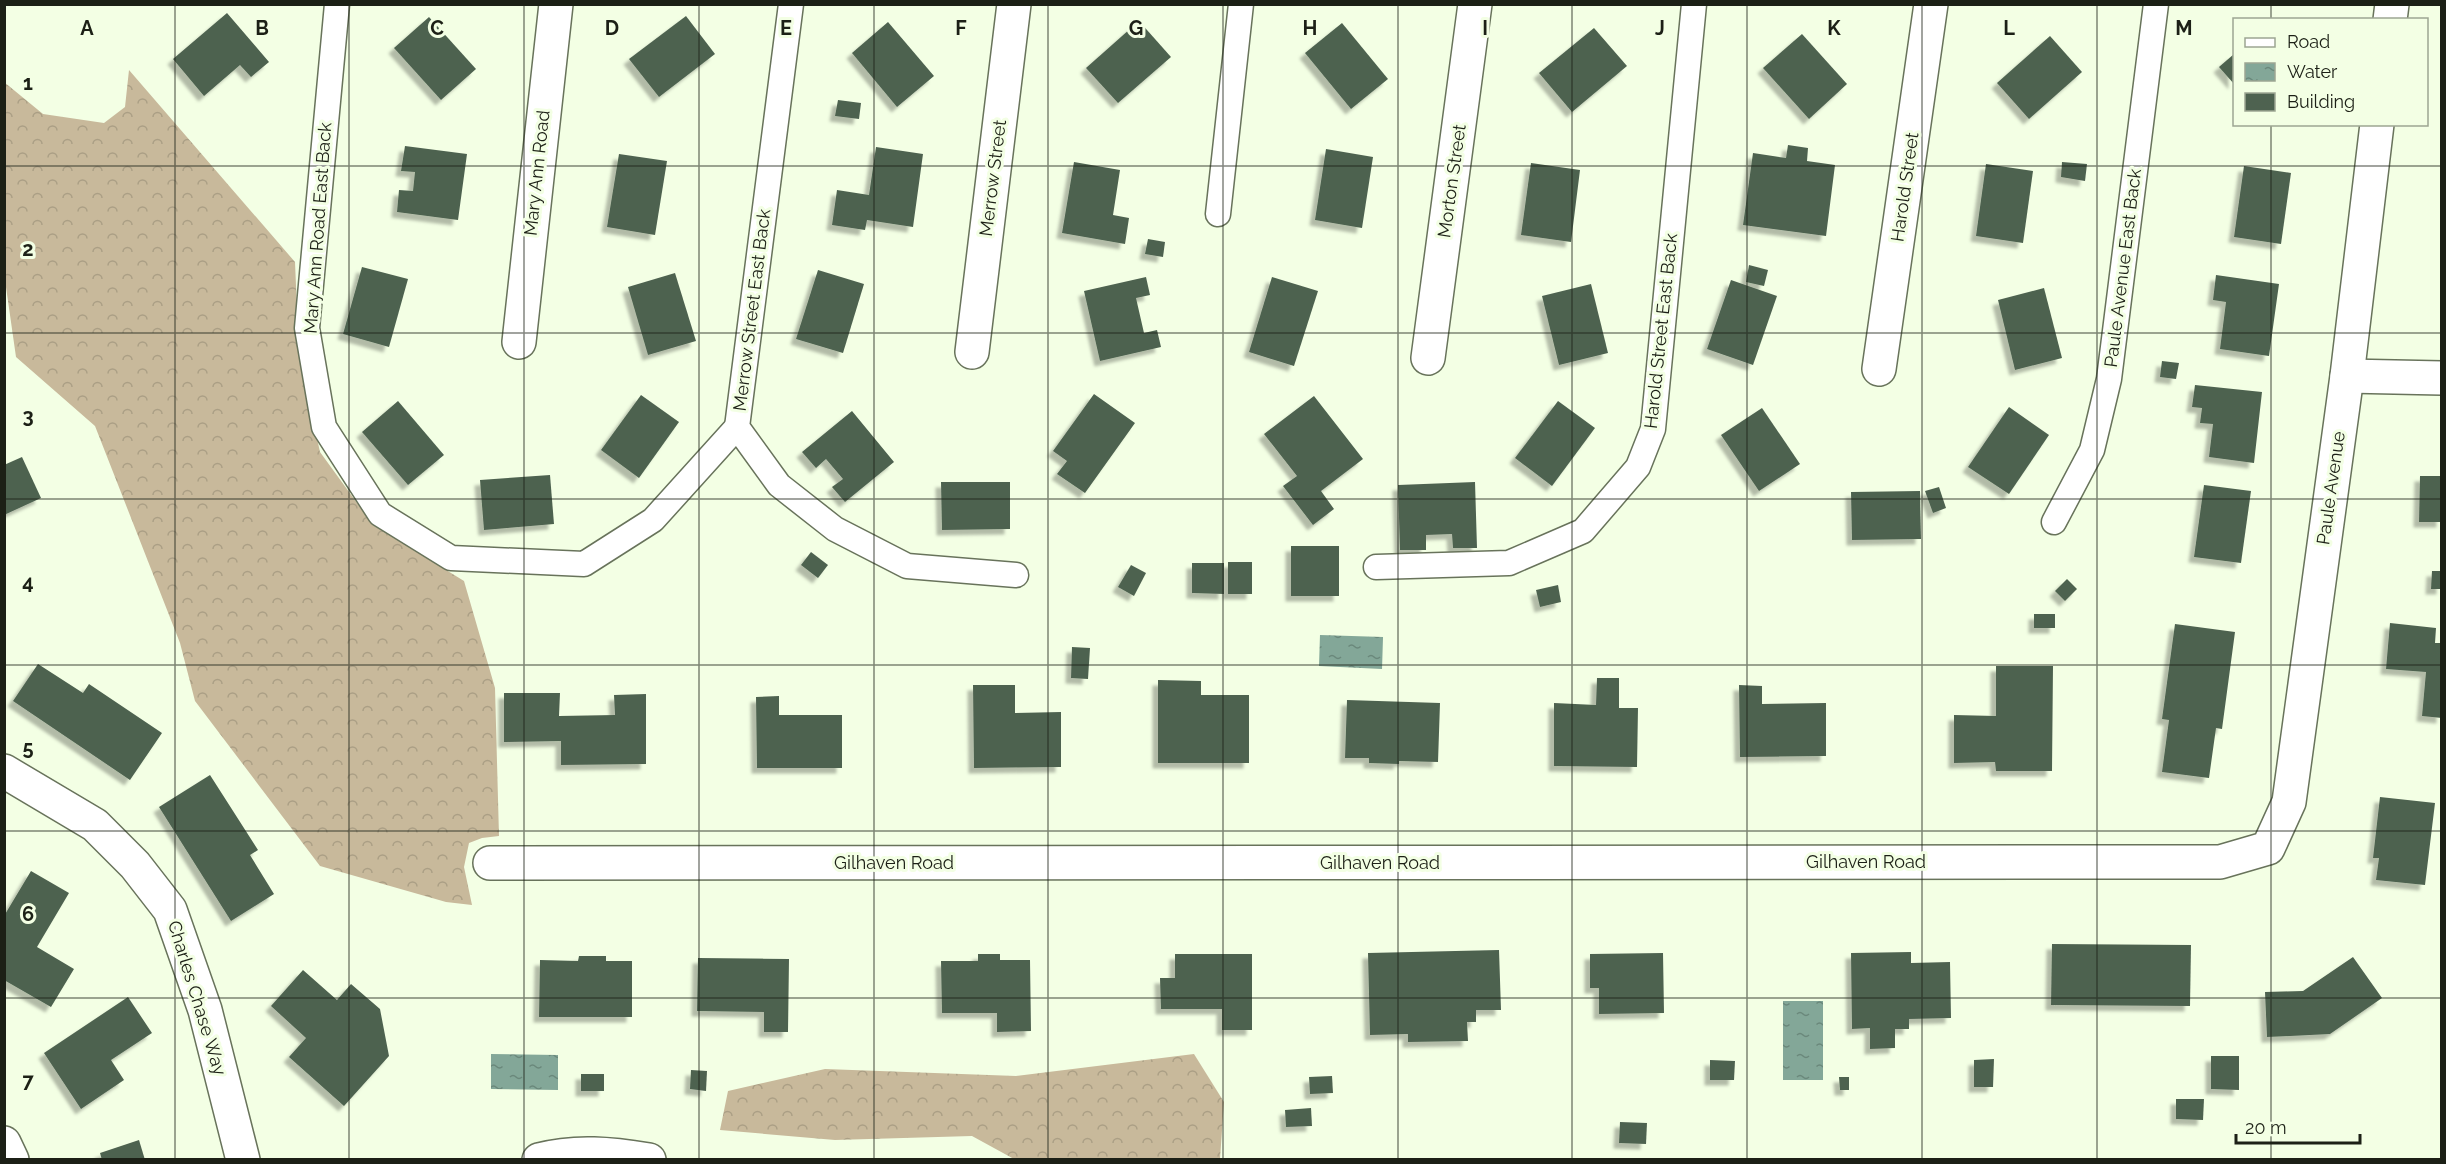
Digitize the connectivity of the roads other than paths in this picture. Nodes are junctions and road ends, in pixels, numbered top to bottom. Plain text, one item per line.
1 (337, 4) edge
2 (556, 4) edge
3 (791, 4) edge
4 (1014, 4) edge
5 (1241, 4) edge
6 (1475, 4) edge
7 (1694, 4) edge
8 (1931, 4) edge
9 (2156, 4) edge
10 (2378, 126) edge
11 (1218, 214) dead end
12 (519, 342) dead end
13 (972, 352) dead end
14 (1428, 358) dead end
15 (1879, 369) dead end
16 (2347, 376) junction
17 (2442, 378) edge
18 (737, 427) junction
19 (2054, 522) dead end
20 (1376, 567) dead end
21 (1016, 575) dead end
22 (4, 771) edge
23 (2268, 848) joint
24 (490, 863) dead end
25 (4, 1143) edge
26 (12, 1160) edge
27 (243, 1160) edge
28 (539, 1160) edge
29 (649, 1160) edge

1 - 18 lane, Mary Ann Road East Back
2 - 12 street, Mary Ann Road
3 - 18 lane, Merrow Street East Back
4 - 13 street, Merrow Street
5 - 11 lane
6 - 14 street, Morton Street
7 - 20 lane, Harold Street East Back
8 - 15 street, Harold Street
9 - 19 lane, Paule Avenue East Back
10 - 16 street, Paule Avenue
16 - 17 street
16 - 23 street, Paule Avenue
18 - 21 lane, Merrow Street East Back
22 - 27 street, Charles Chase Way
23 - 24 street, Gilhaven Road
25 - 26 street
28 - 29 street

